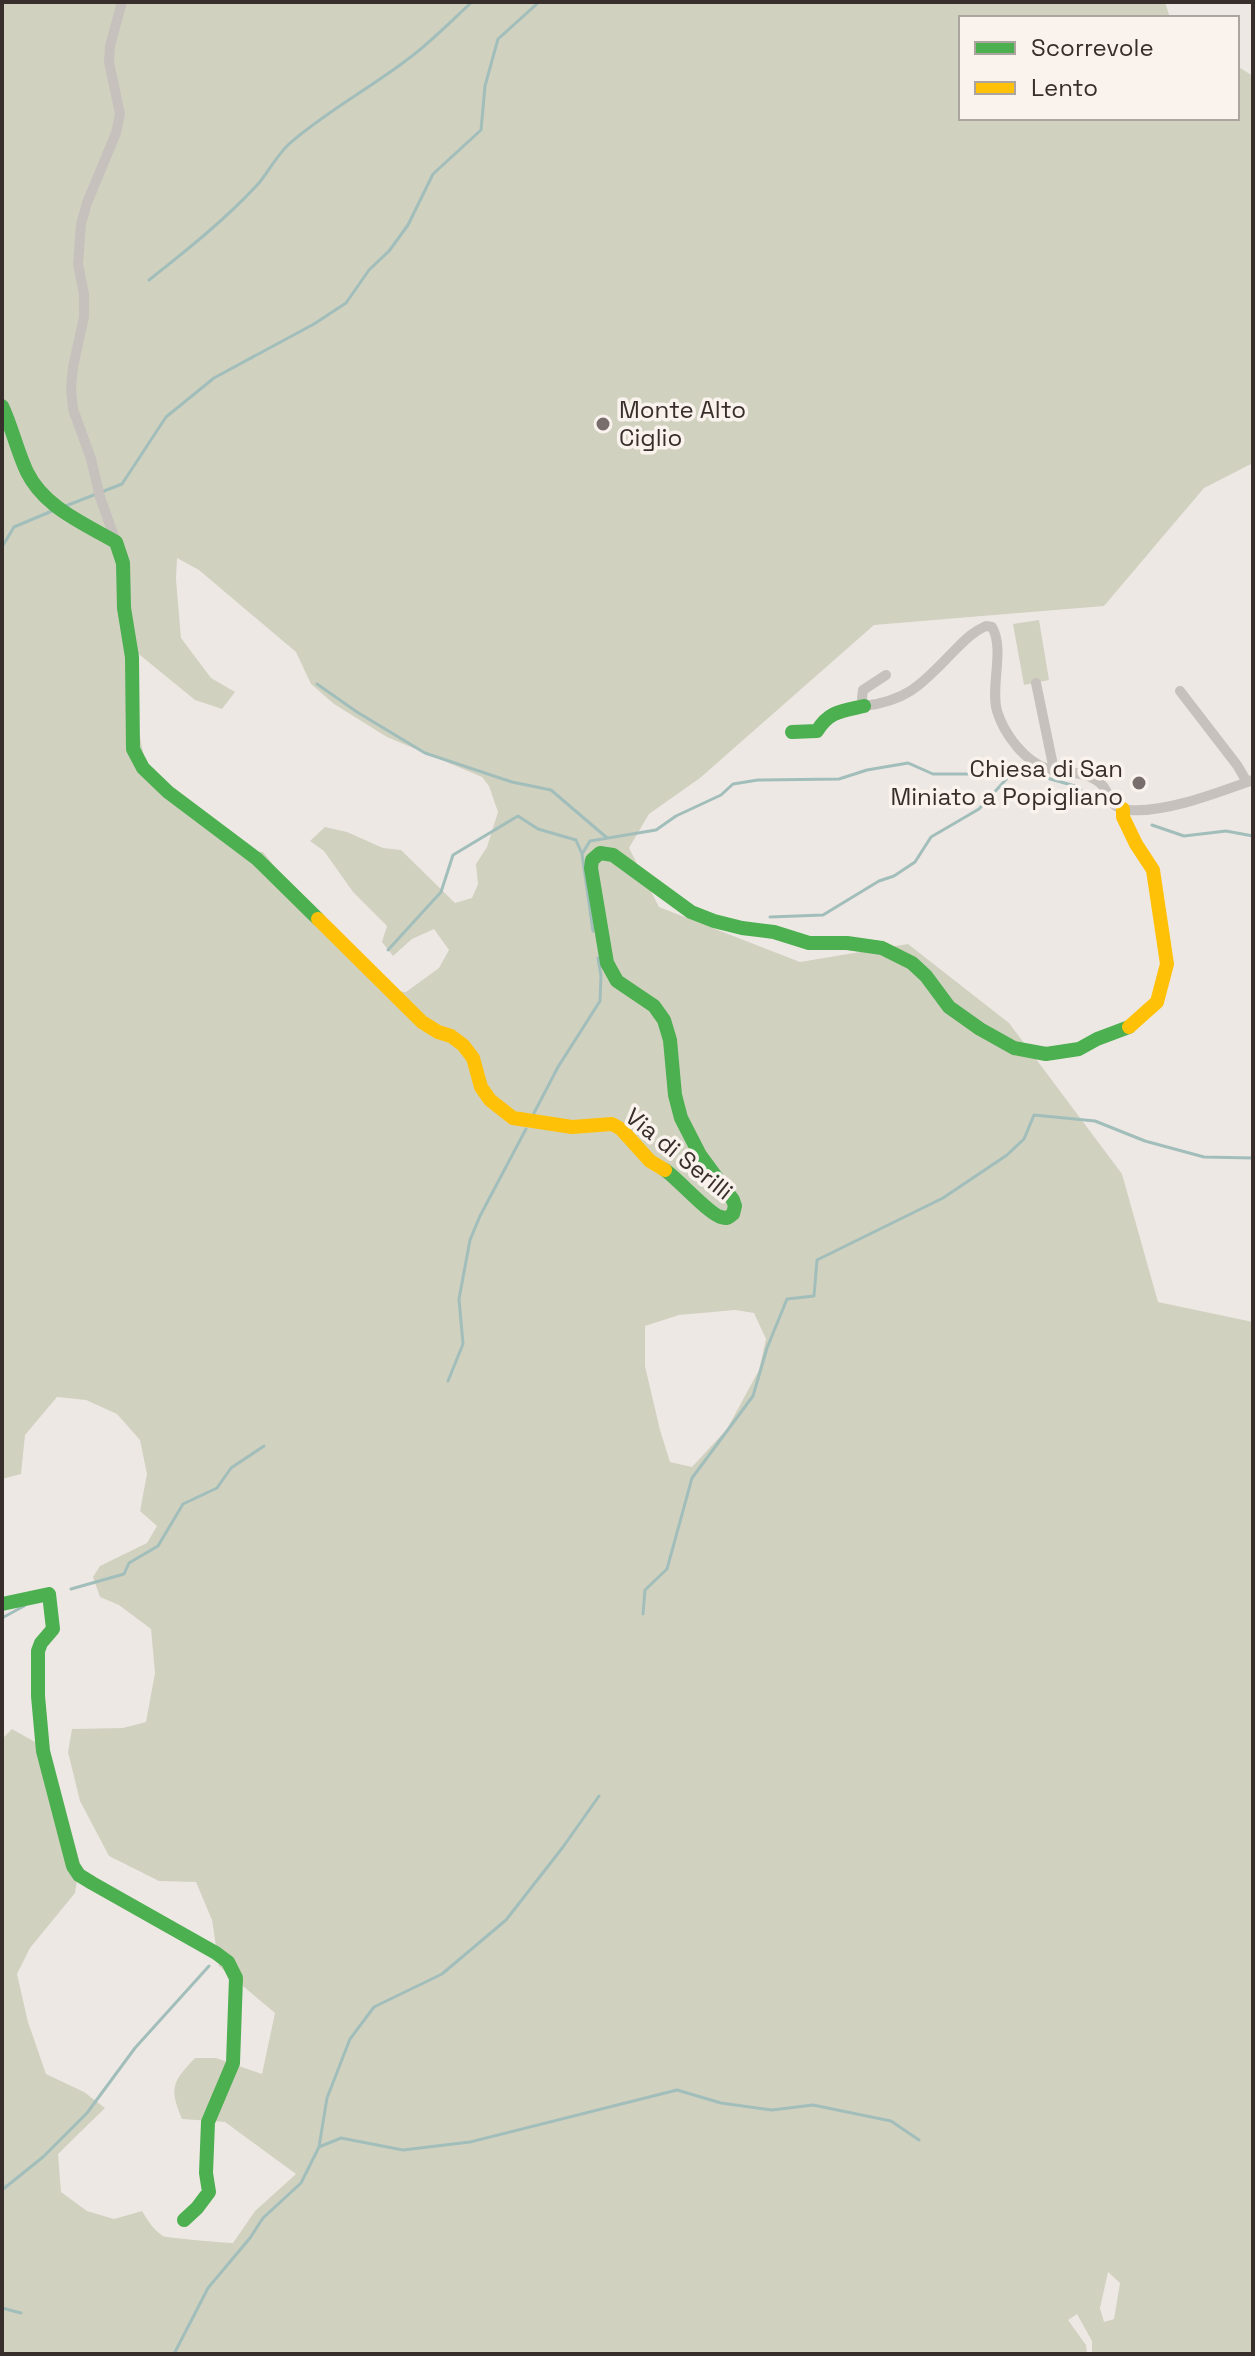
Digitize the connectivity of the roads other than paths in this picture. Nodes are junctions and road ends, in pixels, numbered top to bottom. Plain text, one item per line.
1 (122, 2) edge
2 (2, 406) edge
3 (116, 542) junction
4 (886, 675) dead end
5 (1036, 683) dead end
6 (1180, 691) dead end
7 (864, 706) junction
8 (792, 732) dead end
9 (1054, 770) junction
10 (1250, 781) edge
11 (1123, 809) junction
12 (2, 1604) edge
13 (184, 2220) dead end

1 - 3 street
2 - 3 street
3 - 11 street, Via di Serilli
4 - 7 street
5 - 9 street
6 - 10 street
7 - 8 street
7 - 9 street
9 - 11 street
10 - 11 street
12 - 13 street

